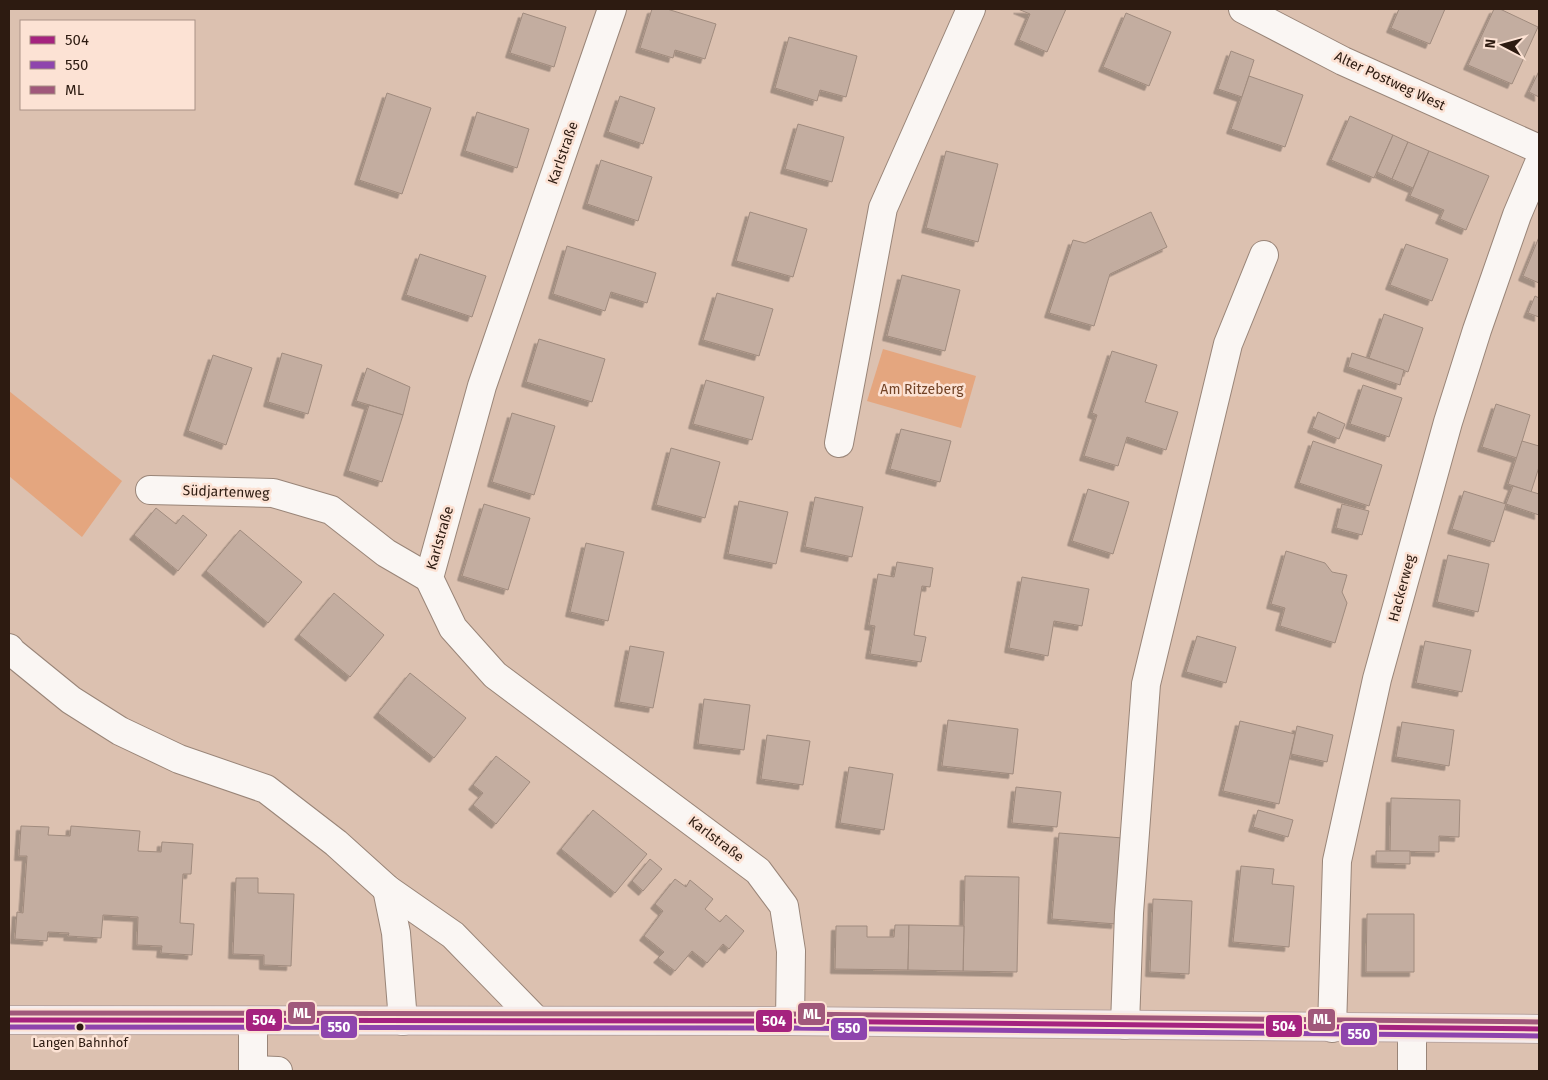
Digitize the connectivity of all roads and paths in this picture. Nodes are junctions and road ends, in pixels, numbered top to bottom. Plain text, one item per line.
1 (612, 9) edge
2 (972, 9) edge
3 (1243, 9) edge
4 (1539, 149) edge
5 (1539, 163) edge
6 (1264, 255) dead end
7 (839, 443) dead end
8 (150, 490) dead end
9 (428, 578) junction
10 (9, 648) edge
11 (387, 889) junction
12 (9, 1020) edge
13 (403, 1020) junction
14 (536, 1020) junction
15 (253, 1021) junction
16 (790, 1021) junction
17 (1125, 1025) junction
18 (1332, 1028) junction
19 (1412, 1028) junction
20 (1539, 1029) edge
21 (261, 1071) edge
22 (1412, 1071) edge

1 - 9 street, Karlstraße
2 - 7 street
3 - 4 street, Alter Postweg West
5 - 18 street, Hackerweg
6 - 17 street
8 - 9 street, Südjartenweg
9 - 16 street, Karlstraße
10 - 11 street
11 - 13 street
11 - 14 street
12 - 15 main road
13 - 14 main road
13 - 15 main road
14 - 16 main road
15 - 21 street
16 - 17 main road
17 - 18 main road
18 - 19 main road
19 - 20 main road
19 - 22 street

